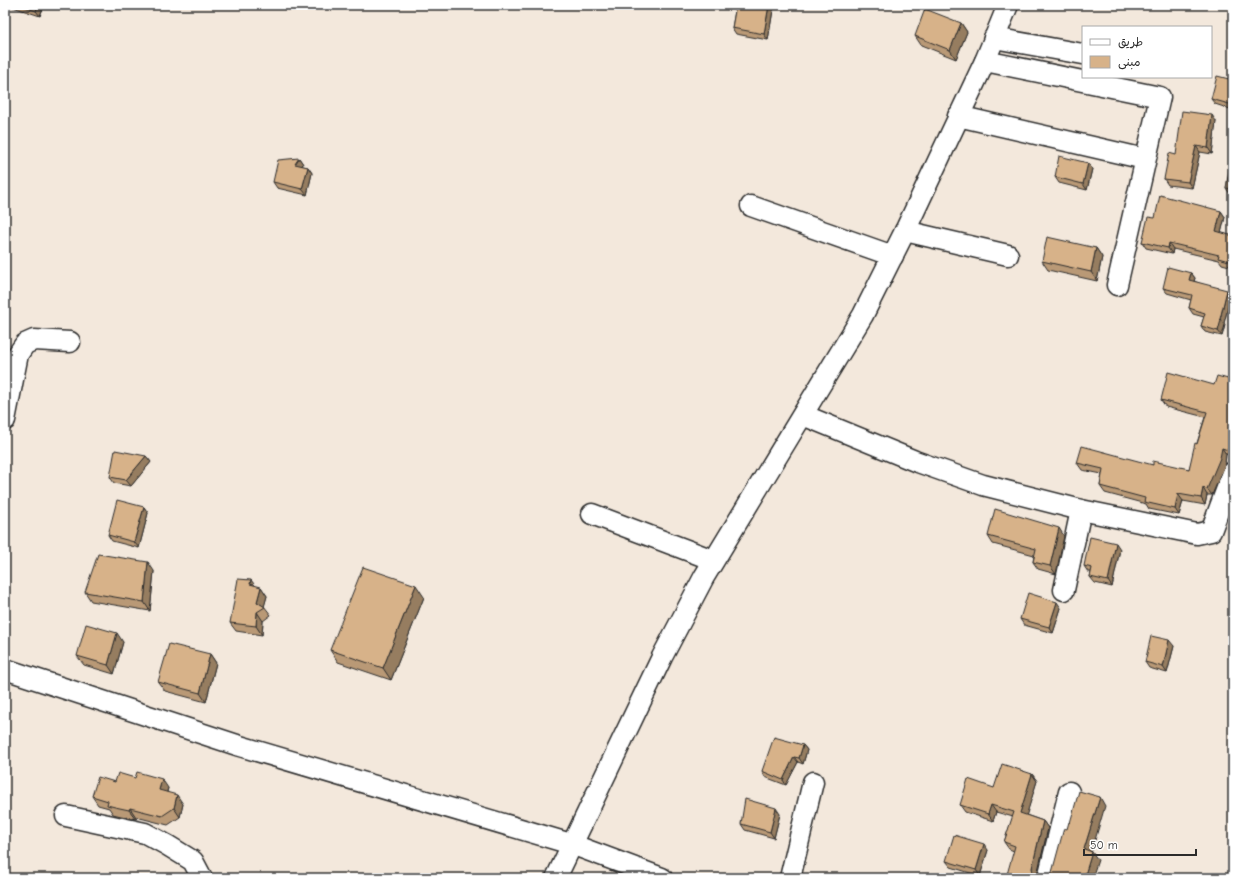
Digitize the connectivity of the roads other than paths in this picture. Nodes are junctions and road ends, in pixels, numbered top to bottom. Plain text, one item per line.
1 (1008, 5) edge
2 (994, 38) junction
3 (1082, 54) edge
4 (985, 61) junction
5 (958, 116) junction
6 (1144, 159) junction
7 (750, 206) dead end
8 (905, 230) junction
9 (1008, 255) dead end
10 (893, 256) junction
11 (1117, 285) dead end
12 (70, 342) dead end
13 (803, 414) junction
14 (5, 420) edge
15 (1233, 472) edge
16 (1081, 510) junction
17 (592, 514) dead end
18 (713, 560) junction
19 (1064, 590) dead end
20 (5, 669) edge
21 (813, 782) dead end
22 (1069, 792) dead end
23 (66, 816) dead end
24 (571, 844) junction
25 (202, 878) edge
26 (556, 878) edge
27 (662, 878) edge
28 (790, 878) edge
29 (1048, 878) edge

1 - 2 street
2 - 3 street
2 - 4 street
4 - 5 street
4 - 6 street
5 - 6 street
5 - 8 street
6 - 11 street
7 - 10 street
8 - 9 street
8 - 10 street
10 - 13 street
12 - 14 street
13 - 16 street
13 - 18 street
15 - 16 street
16 - 19 street
17 - 18 street
18 - 24 street
20 - 24 street
21 - 28 street
22 - 29 street
23 - 25 street
24 - 26 street
24 - 27 street

